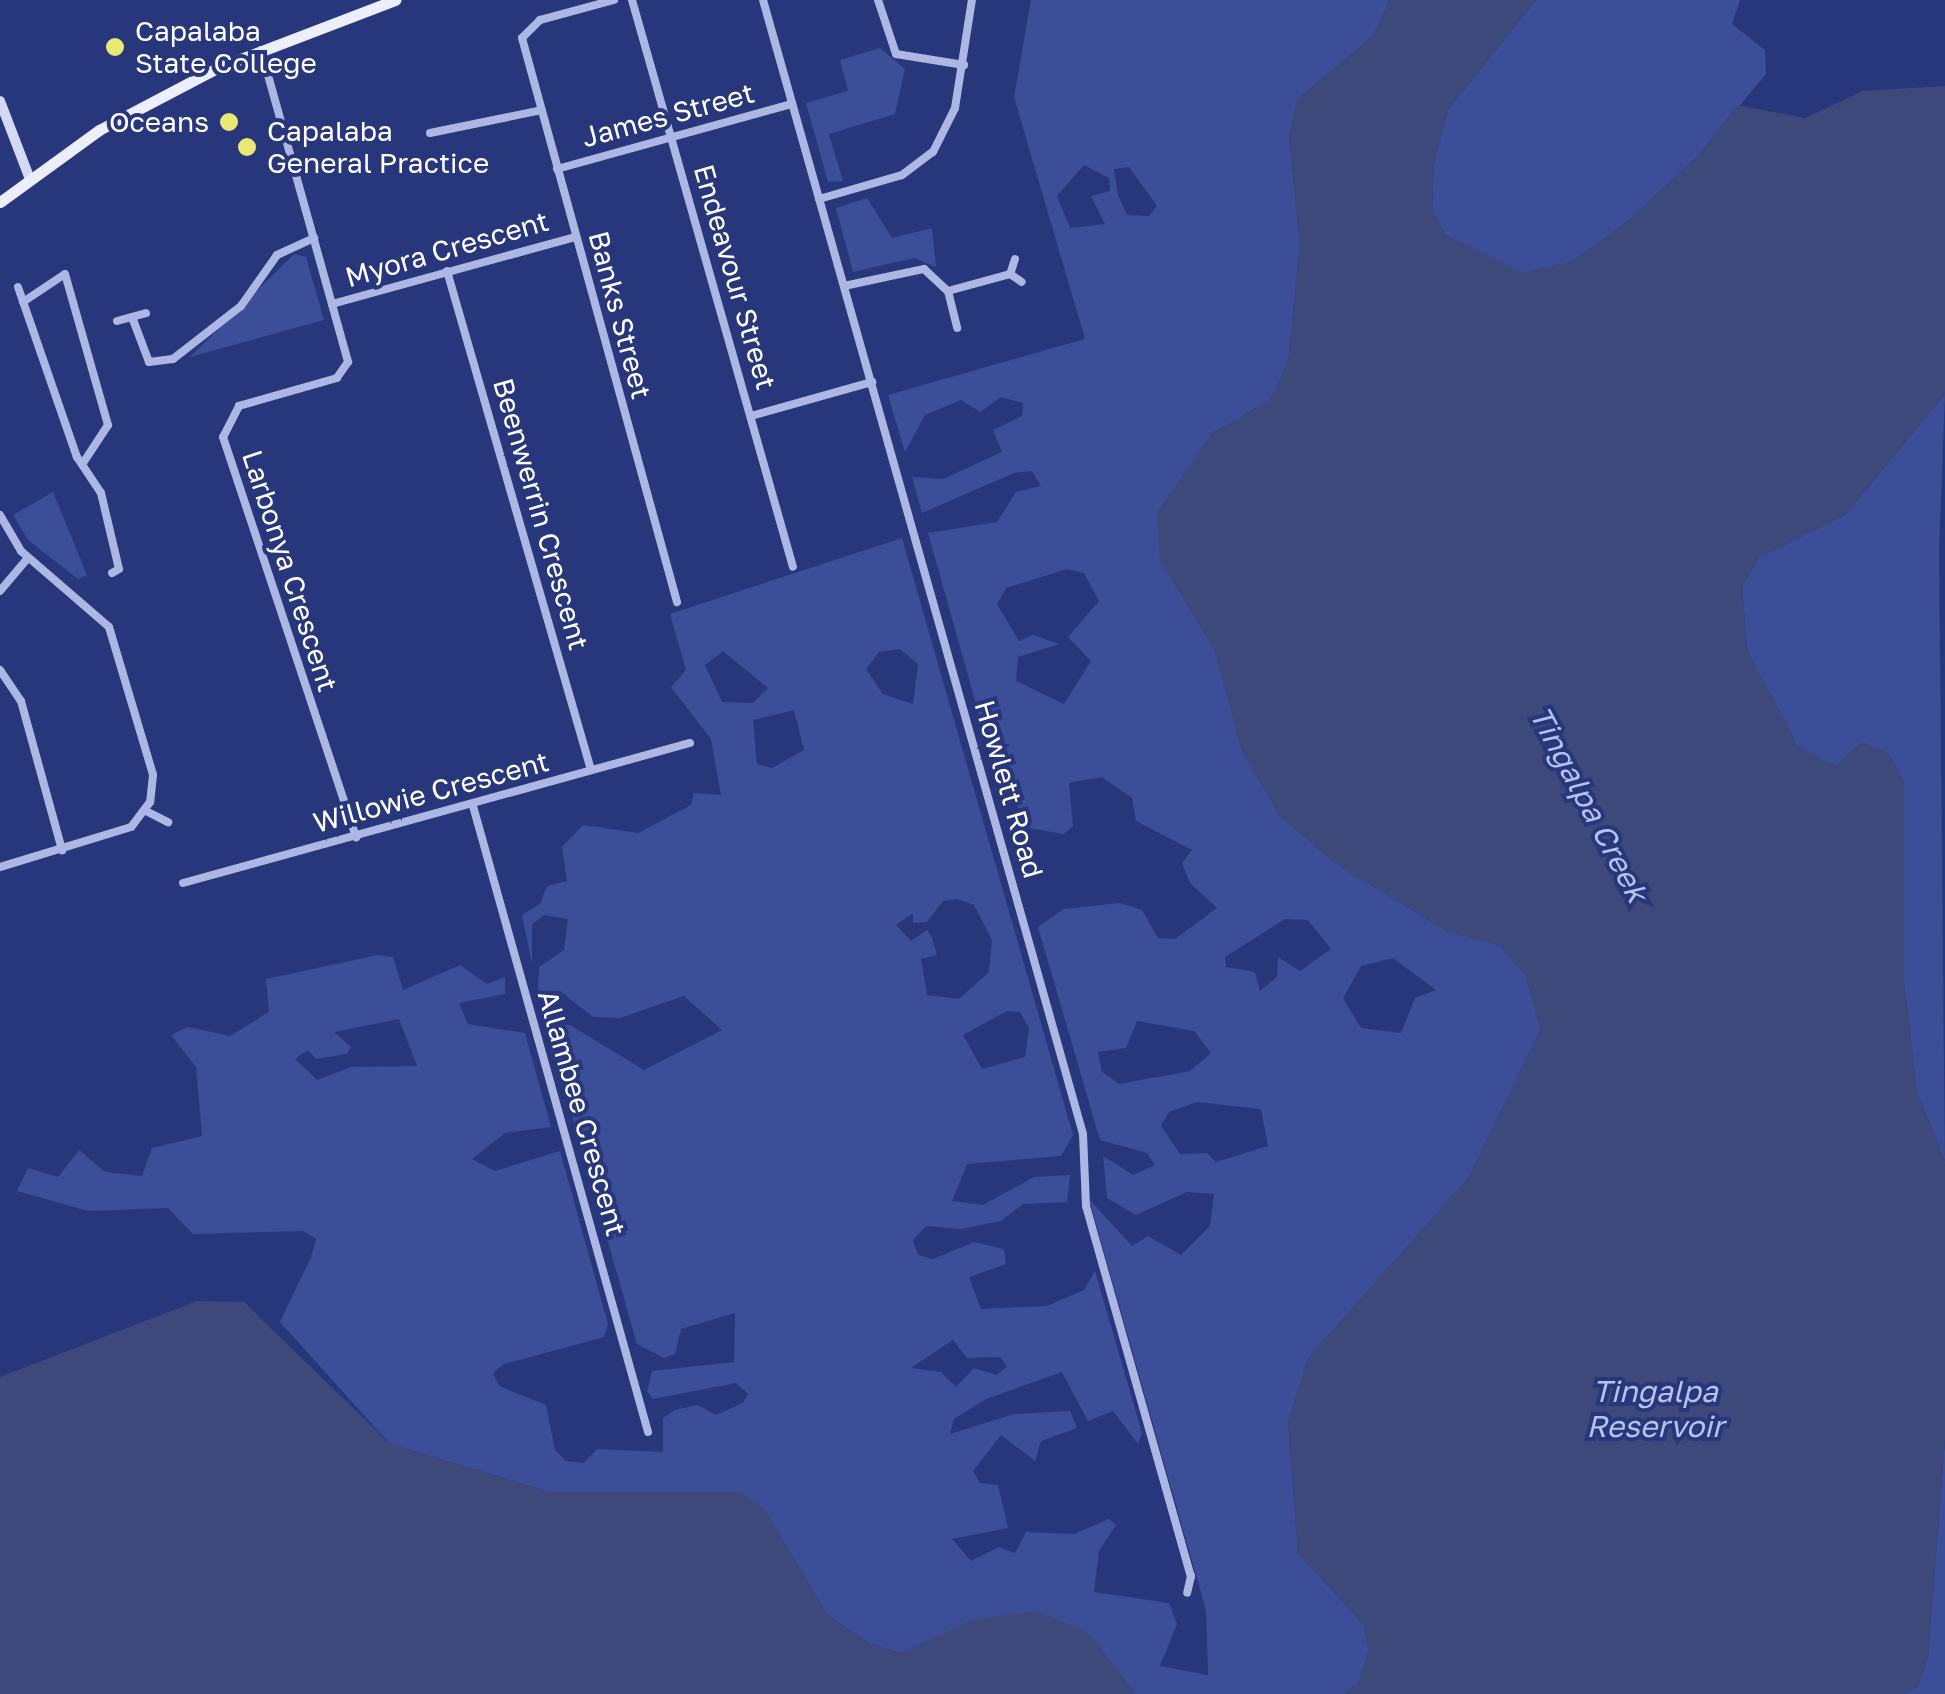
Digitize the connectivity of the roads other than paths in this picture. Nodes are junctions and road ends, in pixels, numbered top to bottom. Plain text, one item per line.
1 (395, 0) edge
2 (614, 0) edge
3 (632, 0) edge
4 (763, 0) edge
5 (878, 0) edge
6 (972, 0) edge
7 (260, 48) junction
8 (964, 65) junction
9 (0, 101) edge
10 (792, 104) junction
11 (542, 110) junction
12 (430, 133) dead end
13 (672, 136) junction
14 (557, 169) junction
15 (30, 179) junction
16 (818, 199) junction
17 (0, 202) edge
18 (575, 236) junction
19 (314, 238) junction
20 (1016, 259) dead end
21 (447, 271) junction
22 (1010, 274) junction
23 (1022, 282) dead end
24 (18, 286) dead end
25 (844, 286) junction
26 (948, 291) junction
27 (23, 302) junction
28 (332, 304) junction
29 (146, 313) dead end
30 (969, 314) dead end
31 (955, 316) junction
32 (132, 317) junction
33 (117, 321) dead end
34 (957, 328) dead end
35 (872, 382) junction
36 (751, 416) junction
37 (82, 463) junction
38 (0, 515) edge
39 (28, 558) junction
40 (794, 567) dead end
41 (112, 573) dead end
42 (0, 591) edge
43 (677, 602) dead end
44 (0, 670) edge
45 (690, 743) dead end
46 (591, 770) junction
47 (473, 806) junction
48 (146, 811) junction
49 (168, 822) dead end
50 (356, 837) junction
51 (62, 850) junction
52 (0, 867) edge
53 (183, 883) dead end
54 (648, 1432) dead end
55 (1187, 1594) dead end

1 - 7 main road
2 - 11 street, Banks Street
3 - 13 street, Endeavour Street
4 - 10 street, Howlett Road
5 - 8 street
6 - 8 street
7 - 15 main road
7 - 19 street, Larbonya Crescent
8 - 16 street
9 - 15 street
10 - 13 street, James Street
10 - 16 street, Howlett Road
11 - 12 street
11 - 14 street, Banks Street
13 - 14 street, James Street
13 - 36 street, Endeavour Street
14 - 18 street, Banks Street
15 - 17 main road
16 - 25 street, Howlett Road
18 - 21 street, Myora Crescent
18 - 43 street, Banks Street
19 - 28 street, Larbonya Crescent
19 - 32 street
20 - 22 street
21 - 28 street, Myora Crescent
21 - 46 street, Beenwerrin Crescent
22 - 23 street
22 - 26 street
24 - 27 street
25 - 26 street
25 - 35 street, Howlett Road
26 - 31 street
27 - 37 street
27 - 37 street
28 - 50 street, Larbonya Crescent
29 - 32 street
30 - 31 street
31 - 34 street
32 - 33 street
35 - 36 street
35 - 55 street, Howlett Road
36 - 40 street, Endeavour Street
37 - 41 street
38 - 39 street
39 - 42 street
39 - 48 street
44 - 51 street
45 - 46 street, Willowie Crescent
46 - 47 street, Willowie Crescent
47 - 50 street, Willowie Crescent
47 - 54 street, Allambee Crescent
48 - 49 street
48 - 51 street
50 - 53 street, Willowie Crescent
51 - 52 street

